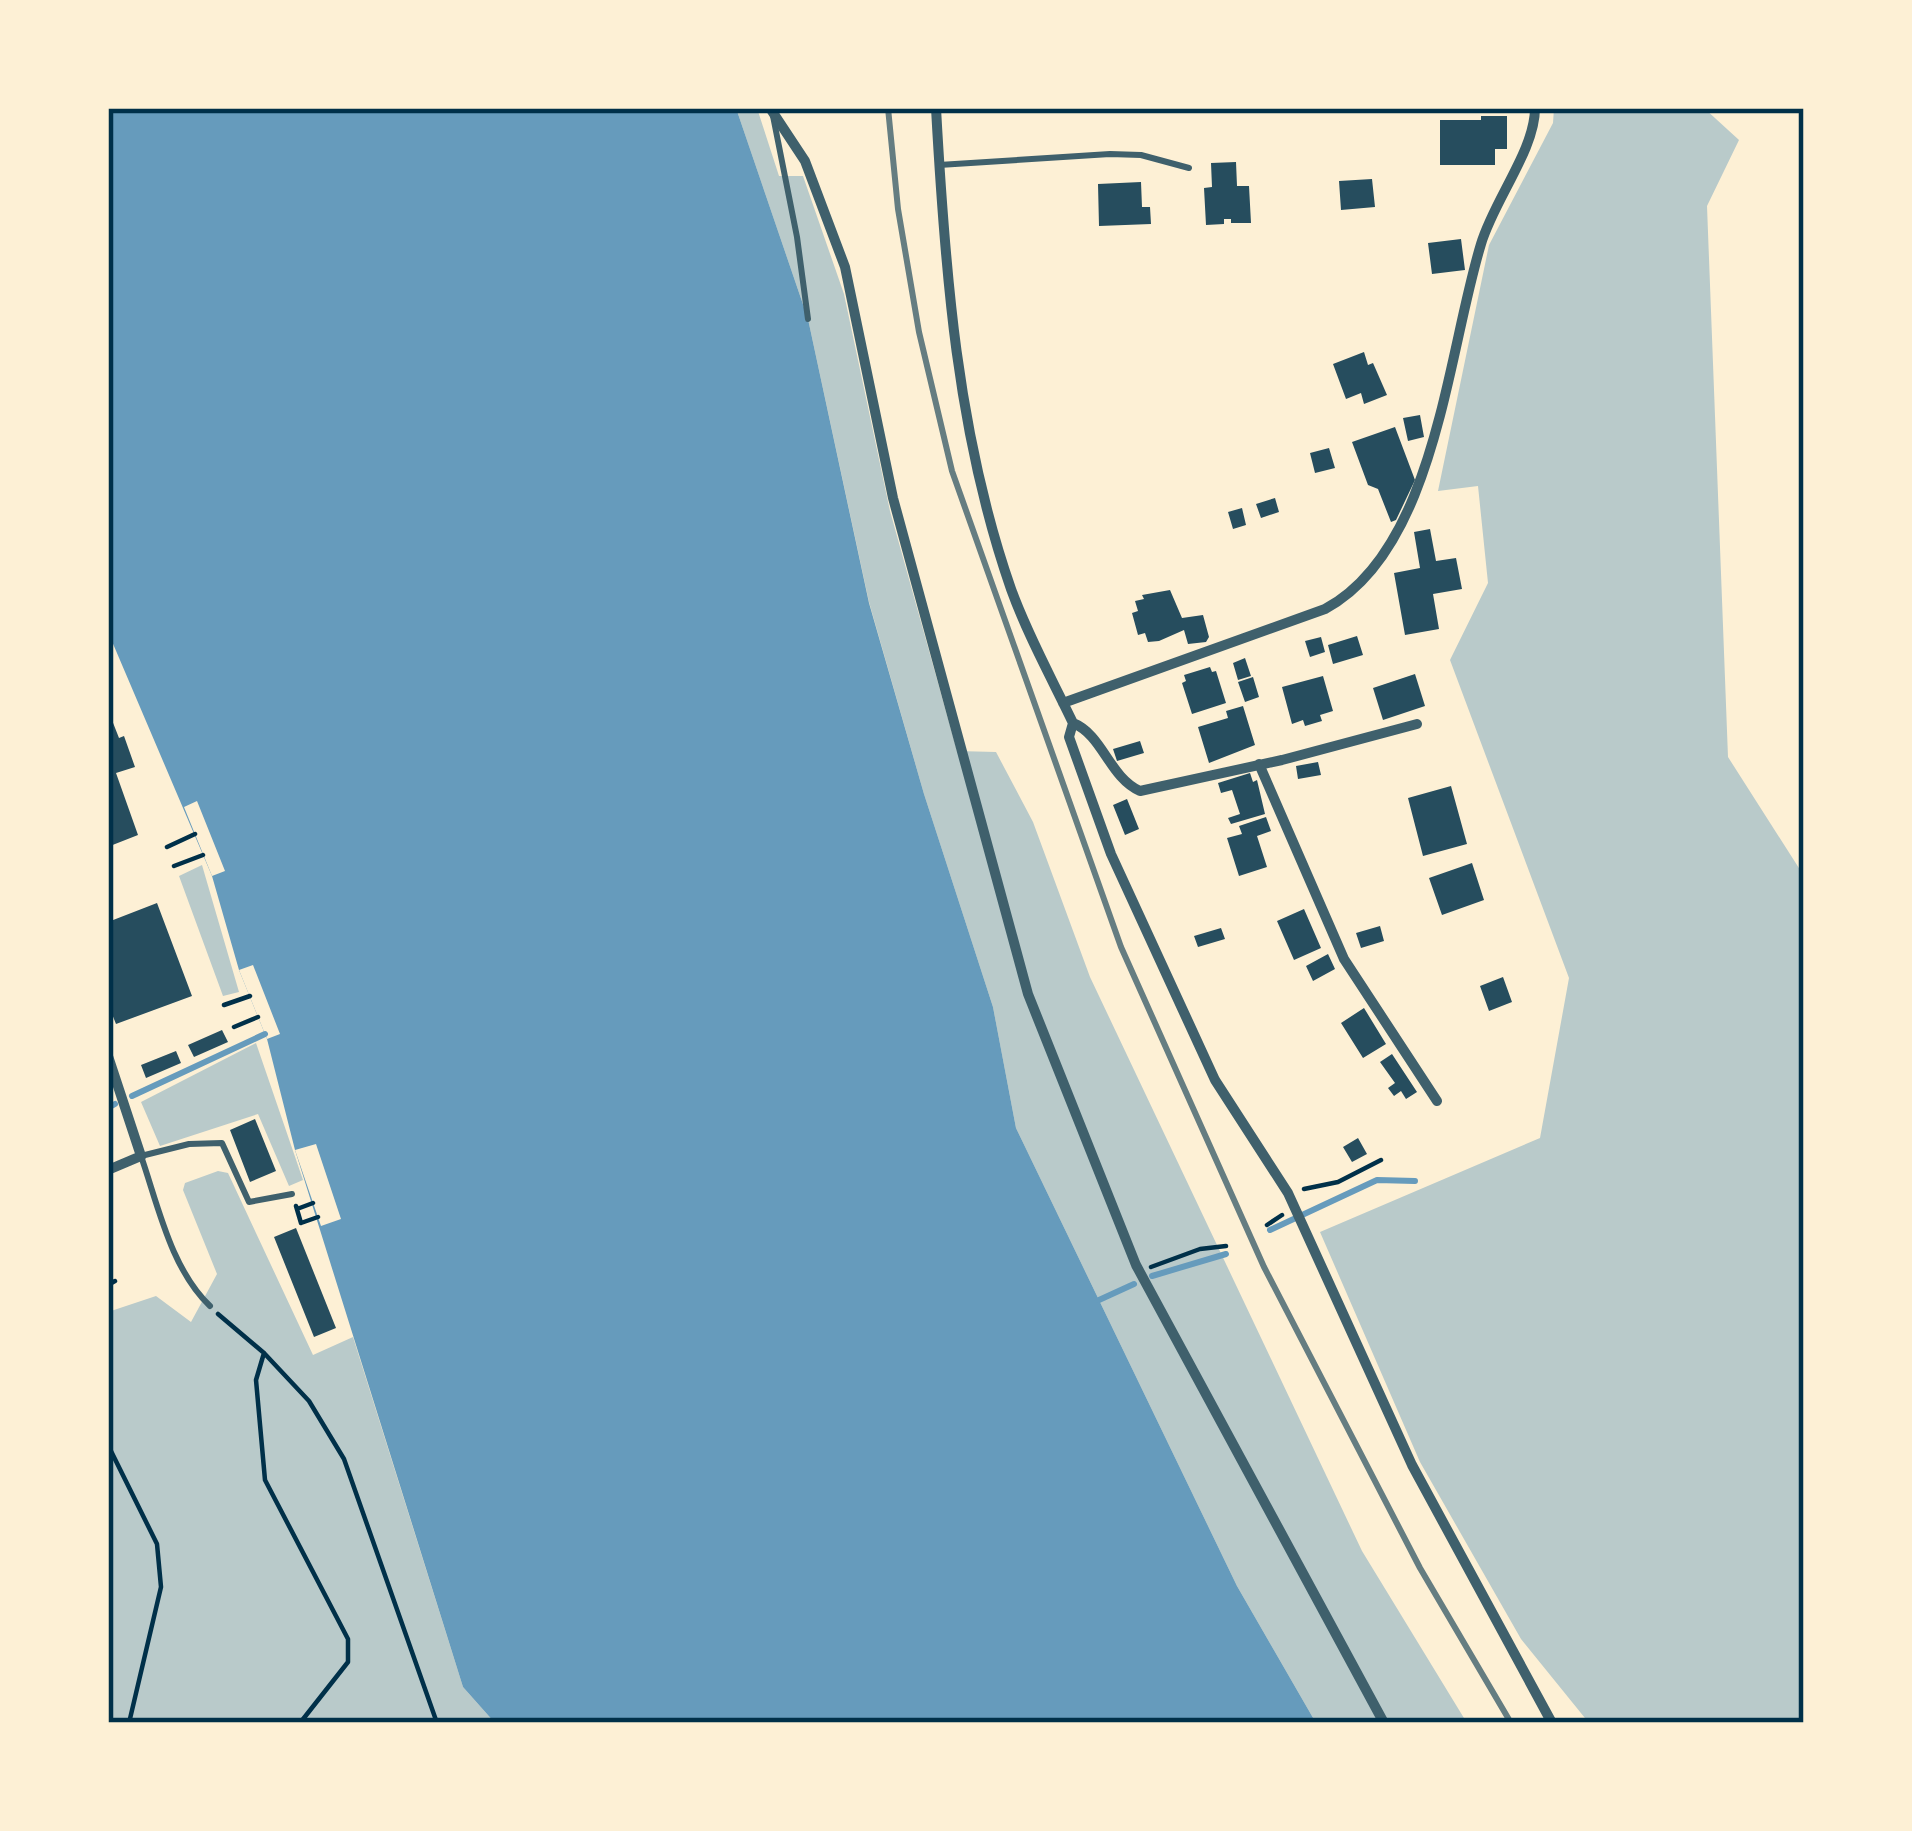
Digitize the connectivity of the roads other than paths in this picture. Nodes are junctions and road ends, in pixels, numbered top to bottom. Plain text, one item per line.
1 (936, 108) edge
2 (1535, 108) edge
3 (771, 109) edge
4 (939, 165) junction
5 (1189, 168) dead end
6 (808, 320) dead end
7 (1063, 703) junction
8 (1073, 723) junction
9 (1417, 724) dead end
10 (1259, 764) junction
11 (108, 1056) edge
12 (1437, 1100) dead end
13 (141, 1156) junction
14 (108, 1170) edge
15 (292, 1194) dead end
16 (210, 1306) road end
17 (1384, 1723) edge
18 (1552, 1723) edge

1 - 4 street
2 - 7 street
3 - 6 lane
3 - 17 street
4 - 5 lane
4 - 7 street
7 - 8 street
8 - 10 street
8 - 18 street
9 - 10 street
10 - 12 street
11 - 13 street
13 - 14 street
13 - 15 lane
13 - 16 lane

